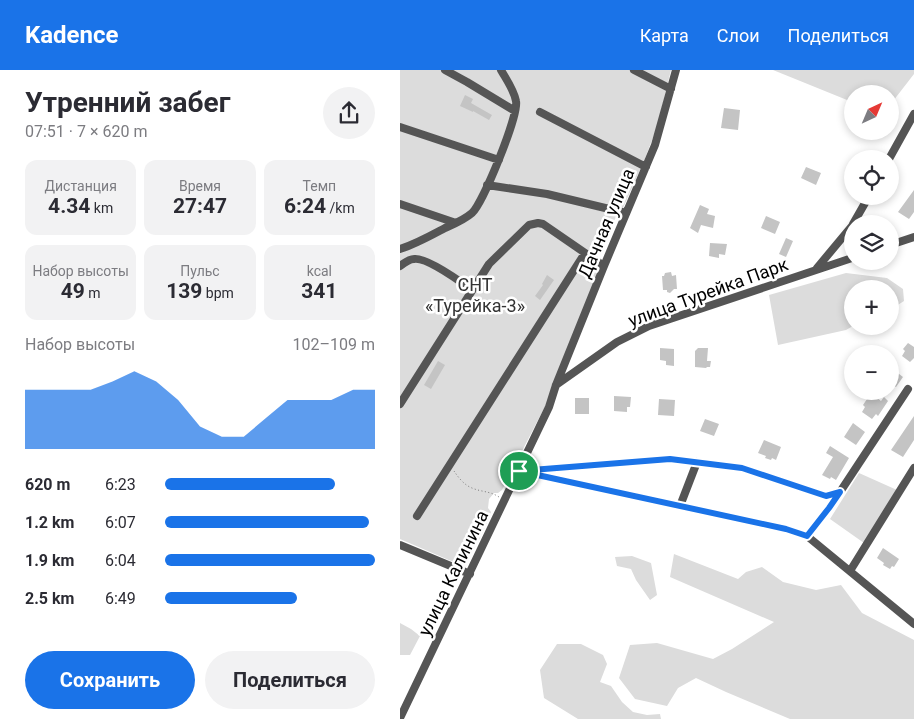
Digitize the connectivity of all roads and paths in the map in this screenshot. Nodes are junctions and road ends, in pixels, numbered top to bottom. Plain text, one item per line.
1 (445, 70) edge
2 (501, 70) edge
3 (634, 70) edge
4 (676, 70) edge
5 (671, 89) junction
6 (516, 111) junction
7 (540, 112) dead end
8 (914, 114) edge
9 (400, 127) edge
10 (894, 150) edge
11 (498, 160) junction
12 (646, 167) junction
13 (488, 186) junction
14 (400, 204) edge
15 (627, 210) junction
16 (456, 223) junction
17 (844, 236) edge
18 (914, 237) edge
19 (899, 242) edge
20 (400, 249) edge
21 (585, 253) junction
22 (844, 261) edge
23 (400, 266) edge
24 (604, 266) junction
25 (816, 270) junction
26 (472, 290) junction
27 (556, 385) junction
28 (908, 389) dead end
29 (400, 404) edge
30 (697, 462) junction
31 (450, 464) junction
32 (914, 468) edge
33 (519, 471) junction
34 (840, 492) junction
35 (499, 497) dead end
36 (680, 506) junction
37 (417, 516) dead end
38 (807, 536) junction
39 (400, 545) edge
40 (850, 571) junction
41 (470, 574) junction
42 (914, 624) edge
43 (400, 718) edge

1 - 6 street
2 - 6 street
3 - 5 street
4 - 5 street, Дачная улица
5 - 12 street, Дачная улица
6 - 11 street
7 - 12 street
8 - 10 street
9 - 11 street
11 - 13 street
12 - 15 street, Дачная улица
13 - 15 street
13 - 16 street
14 - 16 street
15 - 24 street, Дачная улица
16 - 20 street
17 - 25 street
18 - 19 street
21 - 24 street
21 - 26 street
21 - 31 street
22 - 25 street, улица Турейка Парк
23 - 26 street
24 - 27 street, Дачная улица
25 - 27 street, улица Турейка Парк
26 - 29 street
27 - 33 street, улица Калинина
28 - 34 street
30 - 33 street
30 - 34 street
30 - 36 street
31 - 35 path
31 - 37 street
32 - 40 street
33 - 36 street
33 - 41 street, улица Калинина
34 - 38 street
36 - 38 street
38 - 40 street
39 - 41 street
40 - 42 street
41 - 43 street, улица Калинина

